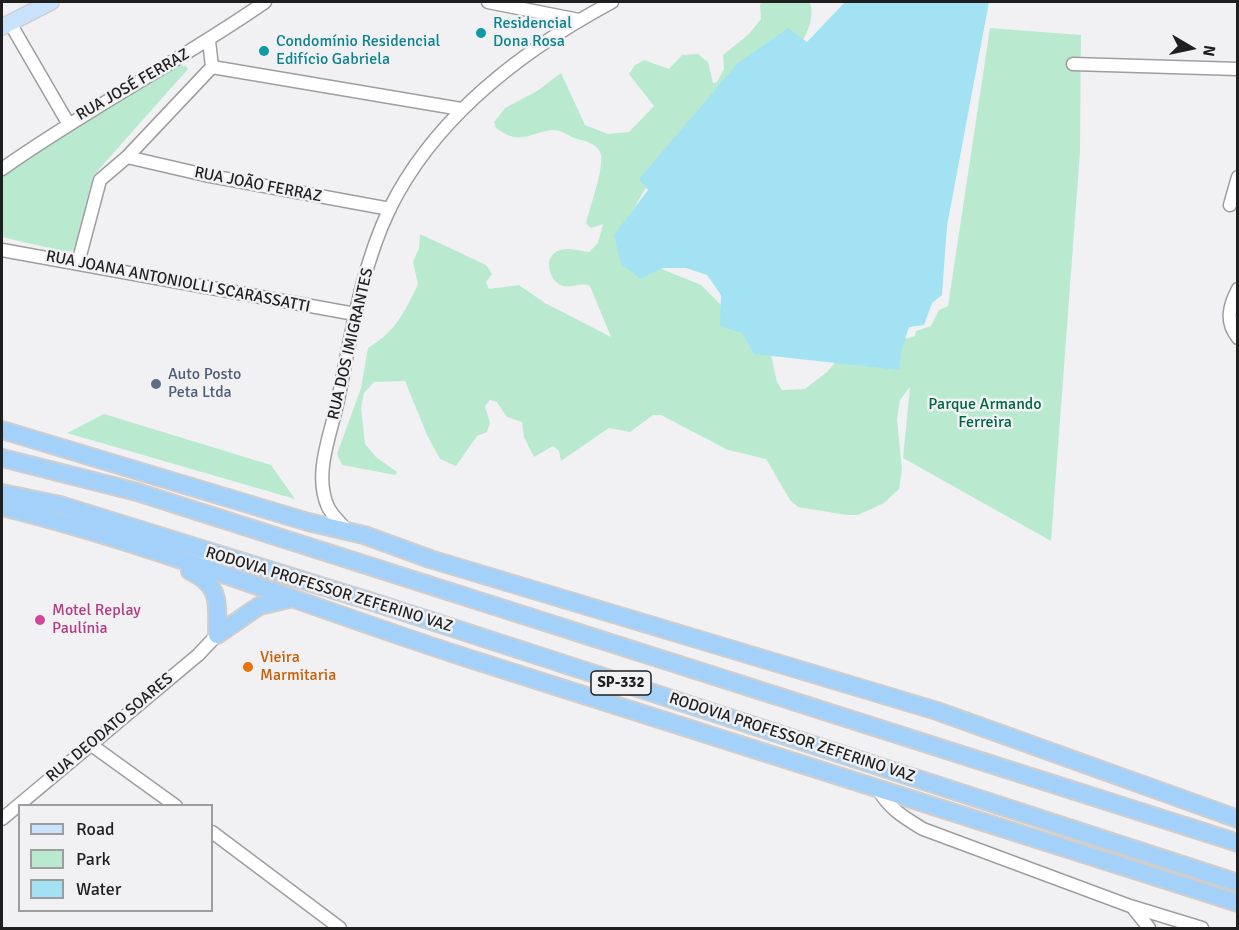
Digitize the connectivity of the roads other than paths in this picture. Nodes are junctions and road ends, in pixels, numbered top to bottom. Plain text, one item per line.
1 (51, 2) edge
2 (265, 2) edge
3 (488, 2) edge
4 (612, 2) edge
5 (579, 20) junction
6 (6, 25) edge
7 (209, 40) junction
8 (1073, 63) dead end
9 (212, 67) junction
10 (1238, 69) edge
11 (461, 109) junction
12 (68, 123) junction
13 (128, 157) junction
14 (2, 169) edge
15 (1238, 177) edge
16 (1230, 205) dead end
17 (390, 209) junction
18 (2, 250) edge
19 (78, 263) junction
20 (1238, 289) edge
21 (355, 314) junction
22 (1235, 335) edge
23 (2, 431) edge
24 (2, 458) edge
25 (2, 492) edge
26 (2, 507) edge
27 (348, 531) junction
28 (140, 546) junction
29 (289, 599) junction
30 (216, 635) junction
31 (90, 744) junction
32 (878, 789) junction
33 (20, 804) edge
34 (173, 804) edge
35 (18, 805) edge
36 (2, 819) edge
37 (1238, 819) edge
38 (213, 833) edge
39 (1238, 843) edge
40 (1238, 883) edge
41 (1238, 903) edge
42 (1130, 906) junction
43 (340, 928) edge
44 (1149, 928) edge
45 (1202, 928) edge

1 - 6 main road
2 - 7 street, RUA JOSÉ FERRAZ
3 - 5 street
4 - 5 street, RUA DOS IMIGRANTES
5 - 11 street, RUA DOS IMIGRANTES
6 - 12 street
7 - 9 street
7 - 12 street, RUA JOSÉ FERRAZ
8 - 10 street
9 - 11 street
9 - 13 street
11 - 17 street, RUA DOS IMIGRANTES
12 - 14 street, RUA JOSÉ FERRAZ
13 - 17 street, RUA JOÃO FERRAZ
13 - 19 street
15 - 16 street
17 - 21 street, RUA DOS IMIGRANTES
18 - 19 street, RUA JOANA ANTONIOLLI SCARASSATTI
19 - 21 street, RUA JOANA ANTONIOLLI SCARASSATTI
20 - 22 street
21 - 27 street, RUA DOS IMIGRANTES
23 - 27 highway
24 - 39 highway, RODOVIA PROFESSOR ZEFERINO VAZ / SP-332
25 - 40 highway, RODOVIA PROFESSOR ZEFERINO VAZ / SP-332
26 - 28 highway
27 - 37 highway
28 - 29 highway
28 - 30 highway
29 - 30 highway
29 - 32 highway
30 - 31 street, RUA DEODATO SOARES
31 - 33 street, RUA DEODATO SOARES
31 - 34 street
32 - 41 highway
32 - 42 street
35 - 36 street, RUA DEODATO SOARES
38 - 43 street
42 - 44 street
42 - 45 street

